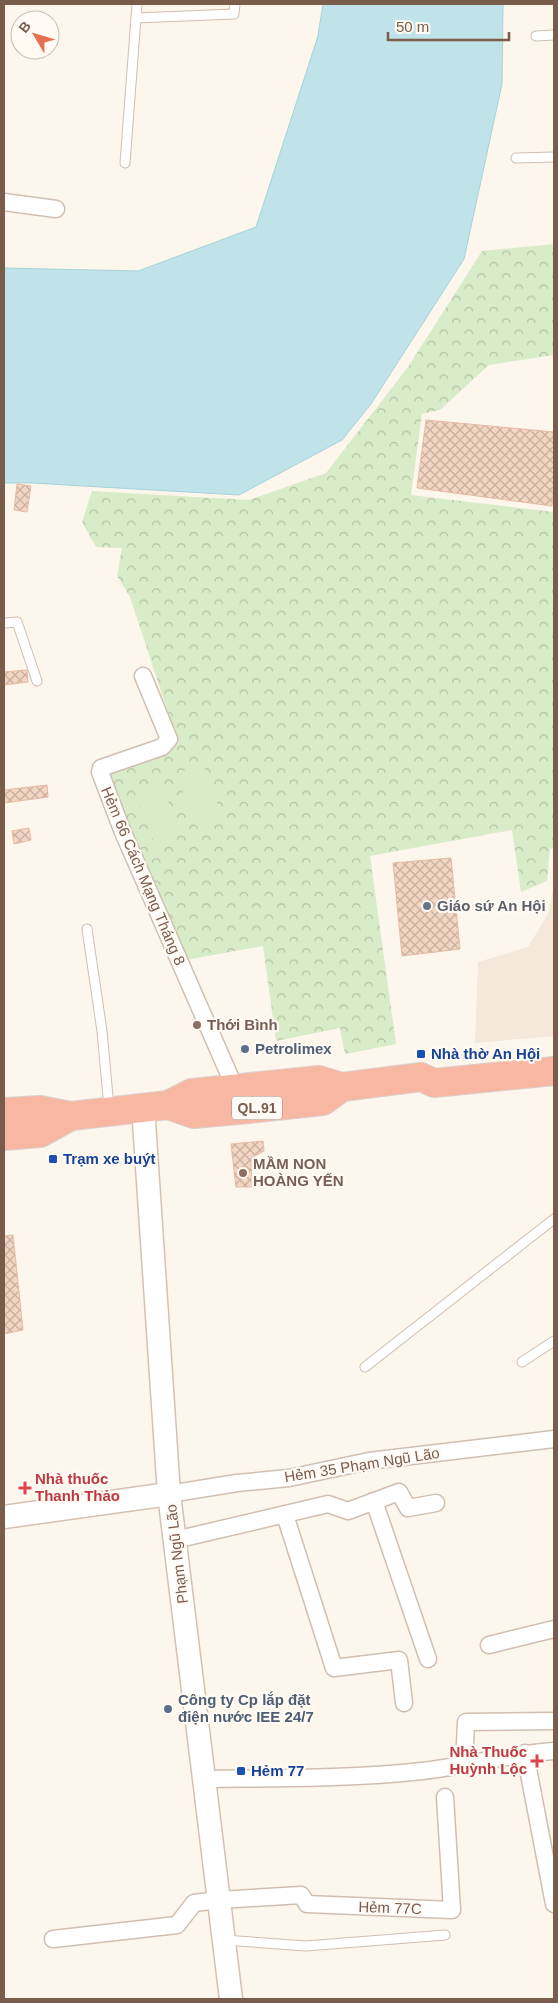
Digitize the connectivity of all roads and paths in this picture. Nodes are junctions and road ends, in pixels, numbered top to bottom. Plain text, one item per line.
1 (137, 4) edge
2 (235, 4) edge
3 (136, 18) junction
4 (554, 35) edge
5 (536, 36) dead end
6 (554, 157) edge
7 (516, 158) dead end
8 (125, 163) dead end
9 (4, 202) edge
10 (56, 209) dead end
11 (4, 623) edge
12 (143, 676) dead end
13 (37, 681) dead end
14 (87, 929) dead end
15 (554, 1053) edge
16 (554, 1072) edge
17 (421, 1077) junction
18 (342, 1087) junction
19 (235, 1088) junction
20 (155, 1106) junction
21 (109, 1111) junction
22 (4, 1112) edge
23 (71, 1116) junction
24 (4, 1136) edge
25 (554, 1219) edge
26 (554, 1340) edge
27 (522, 1362) dead end
28 (365, 1367) dead end
29 (554, 1439) edge
30 (169, 1494) junction
31 (374, 1501) junction
32 (436, 1503) dead end
33 (284, 1515) junction
34 (4, 1517) edge
35 (175, 1540) junction
36 (554, 1629) edge
37 (489, 1645) dead end
38 (428, 1659) dead end
39 (404, 1703) dead end
40 (554, 1721) edge
41 (554, 1751) edge
42 (525, 1752) junction
43 (464, 1764) junction
44 (204, 1779) junction
45 (445, 1797) dead end
46 (219, 1900) junction
47 (554, 1904) edge
48 (445, 1935) dead end
49 (53, 1939) dead end
50 (224, 1940) junction
51 (231, 1999) edge

1 - 3 lane
2 - 3 lane
3 - 8 lane
4 - 5 lane
6 - 7 lane
9 - 10 street
11 - 13 lane
12 - 19 street, Hẻm 66 Cách Mạng Tháng 8
14 - 21 lane
15 - 17 highway, QL.91
16 - 17 highway, QL.91
17 - 18 highway, QL.91
18 - 19 highway, QL.91
18 - 20 highway, QL.91
19 - 20 highway, QL.91
20 - 21 highway, QL.91
20 - 30 street, Phạm Ngũ Lão
21 - 23 highway, QL.91
22 - 23 highway, QL.91
23 - 24 highway, QL.91
25 - 28 lane
26 - 27 lane
29 - 30 street, Hẻm 35 Phạm Ngũ Lão
30 - 34 street
30 - 35 street, Phạm Ngũ Lão
31 - 32 street
31 - 33 street
31 - 38 street
33 - 35 street
33 - 39 street
35 - 44 street, Phạm Ngũ Lão
36 - 37 street
40 - 43 street
41 - 42 street
42 - 43 street
42 - 47 street
43 - 44 street
44 - 46 street, Phạm Ngũ Lão
45 - 46 street, Hẻm 77C
46 - 49 street
46 - 50 street, Phạm Ngũ Lão
48 - 50 lane
50 - 51 street, Phạm Ngũ Lão

